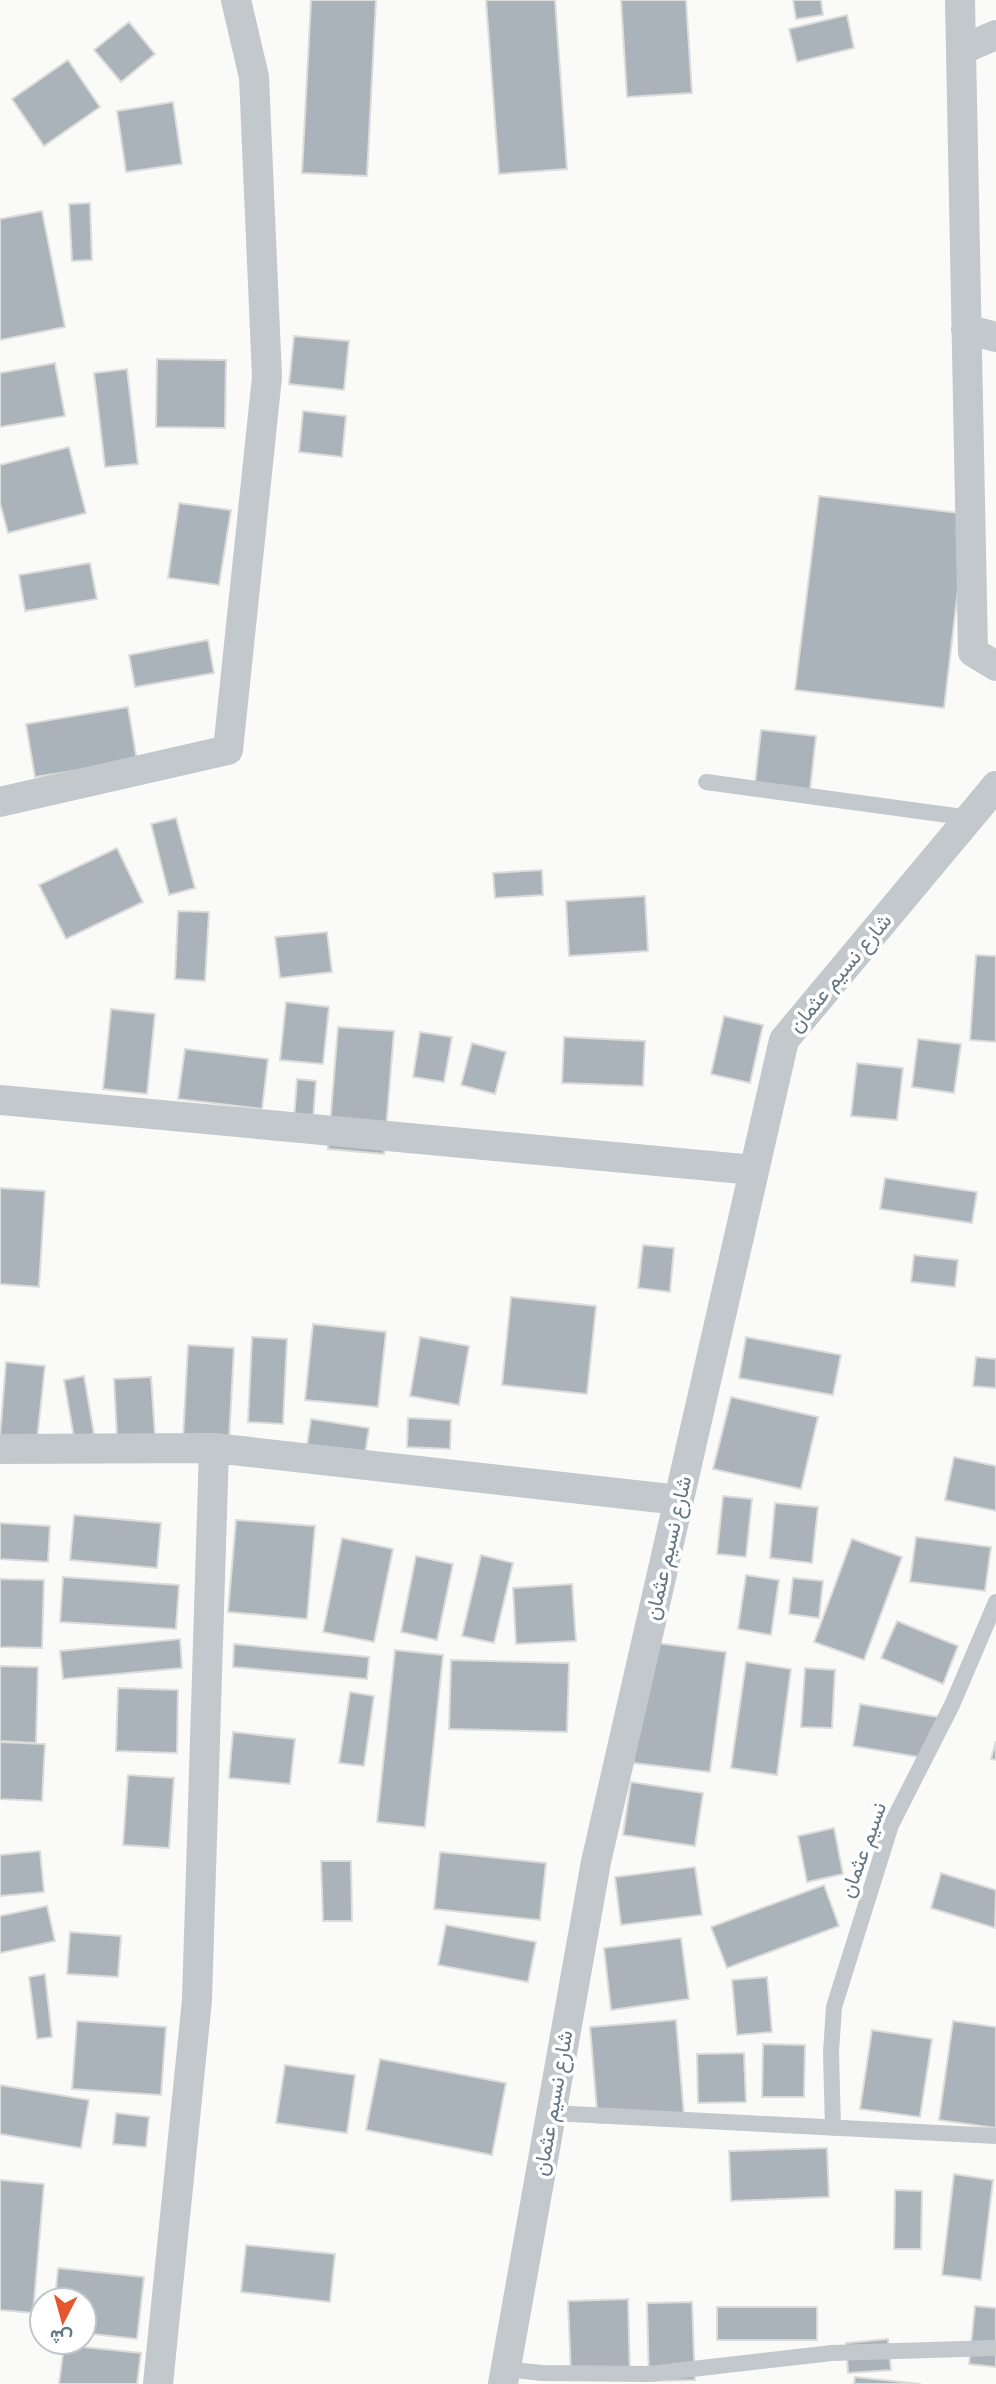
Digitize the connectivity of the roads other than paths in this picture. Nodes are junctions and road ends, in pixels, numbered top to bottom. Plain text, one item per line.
1 (236, 0) edge
2 (960, 0) edge
3 (996, 35) edge
4 (961, 50) junction
5 (966, 330) junction
6 (996, 337) edge
7 (996, 666) edge
8 (706, 782) dead end
9 (996, 786) edge
10 (0, 802) edge
11 (970, 818) junction
12 (0, 1100) edge
13 (754, 1170) junction
14 (214, 1448) junction
15 (0, 1449) edge
16 (679, 1500) junction
17 (996, 1602) edge
18 (552, 2113) junction
19 (833, 2128) junction
20 (996, 2136) edge
21 (996, 2348) edge
22 (504, 2377) edge
23 (158, 2384) edge

1 - 10 street
2 - 4 street
3 - 4 street
4 - 5 street
5 - 6 street
5 - 7 street
8 - 11 lane
9 - 11 street, شارع نسيم عثمان
11 - 13 street, شارع نسيم عثمان
12 - 13 street
13 - 16 street, شارع نسيم عثمان
14 - 15 street
14 - 16 street
14 - 23 street
16 - 18 street, شارع نسيم عثمان
17 - 19 lane, نسيم عثمان
18 - 19 lane
18 - 22 street, شارع نسيم عثمان
19 - 20 lane
21 - 22 lane

